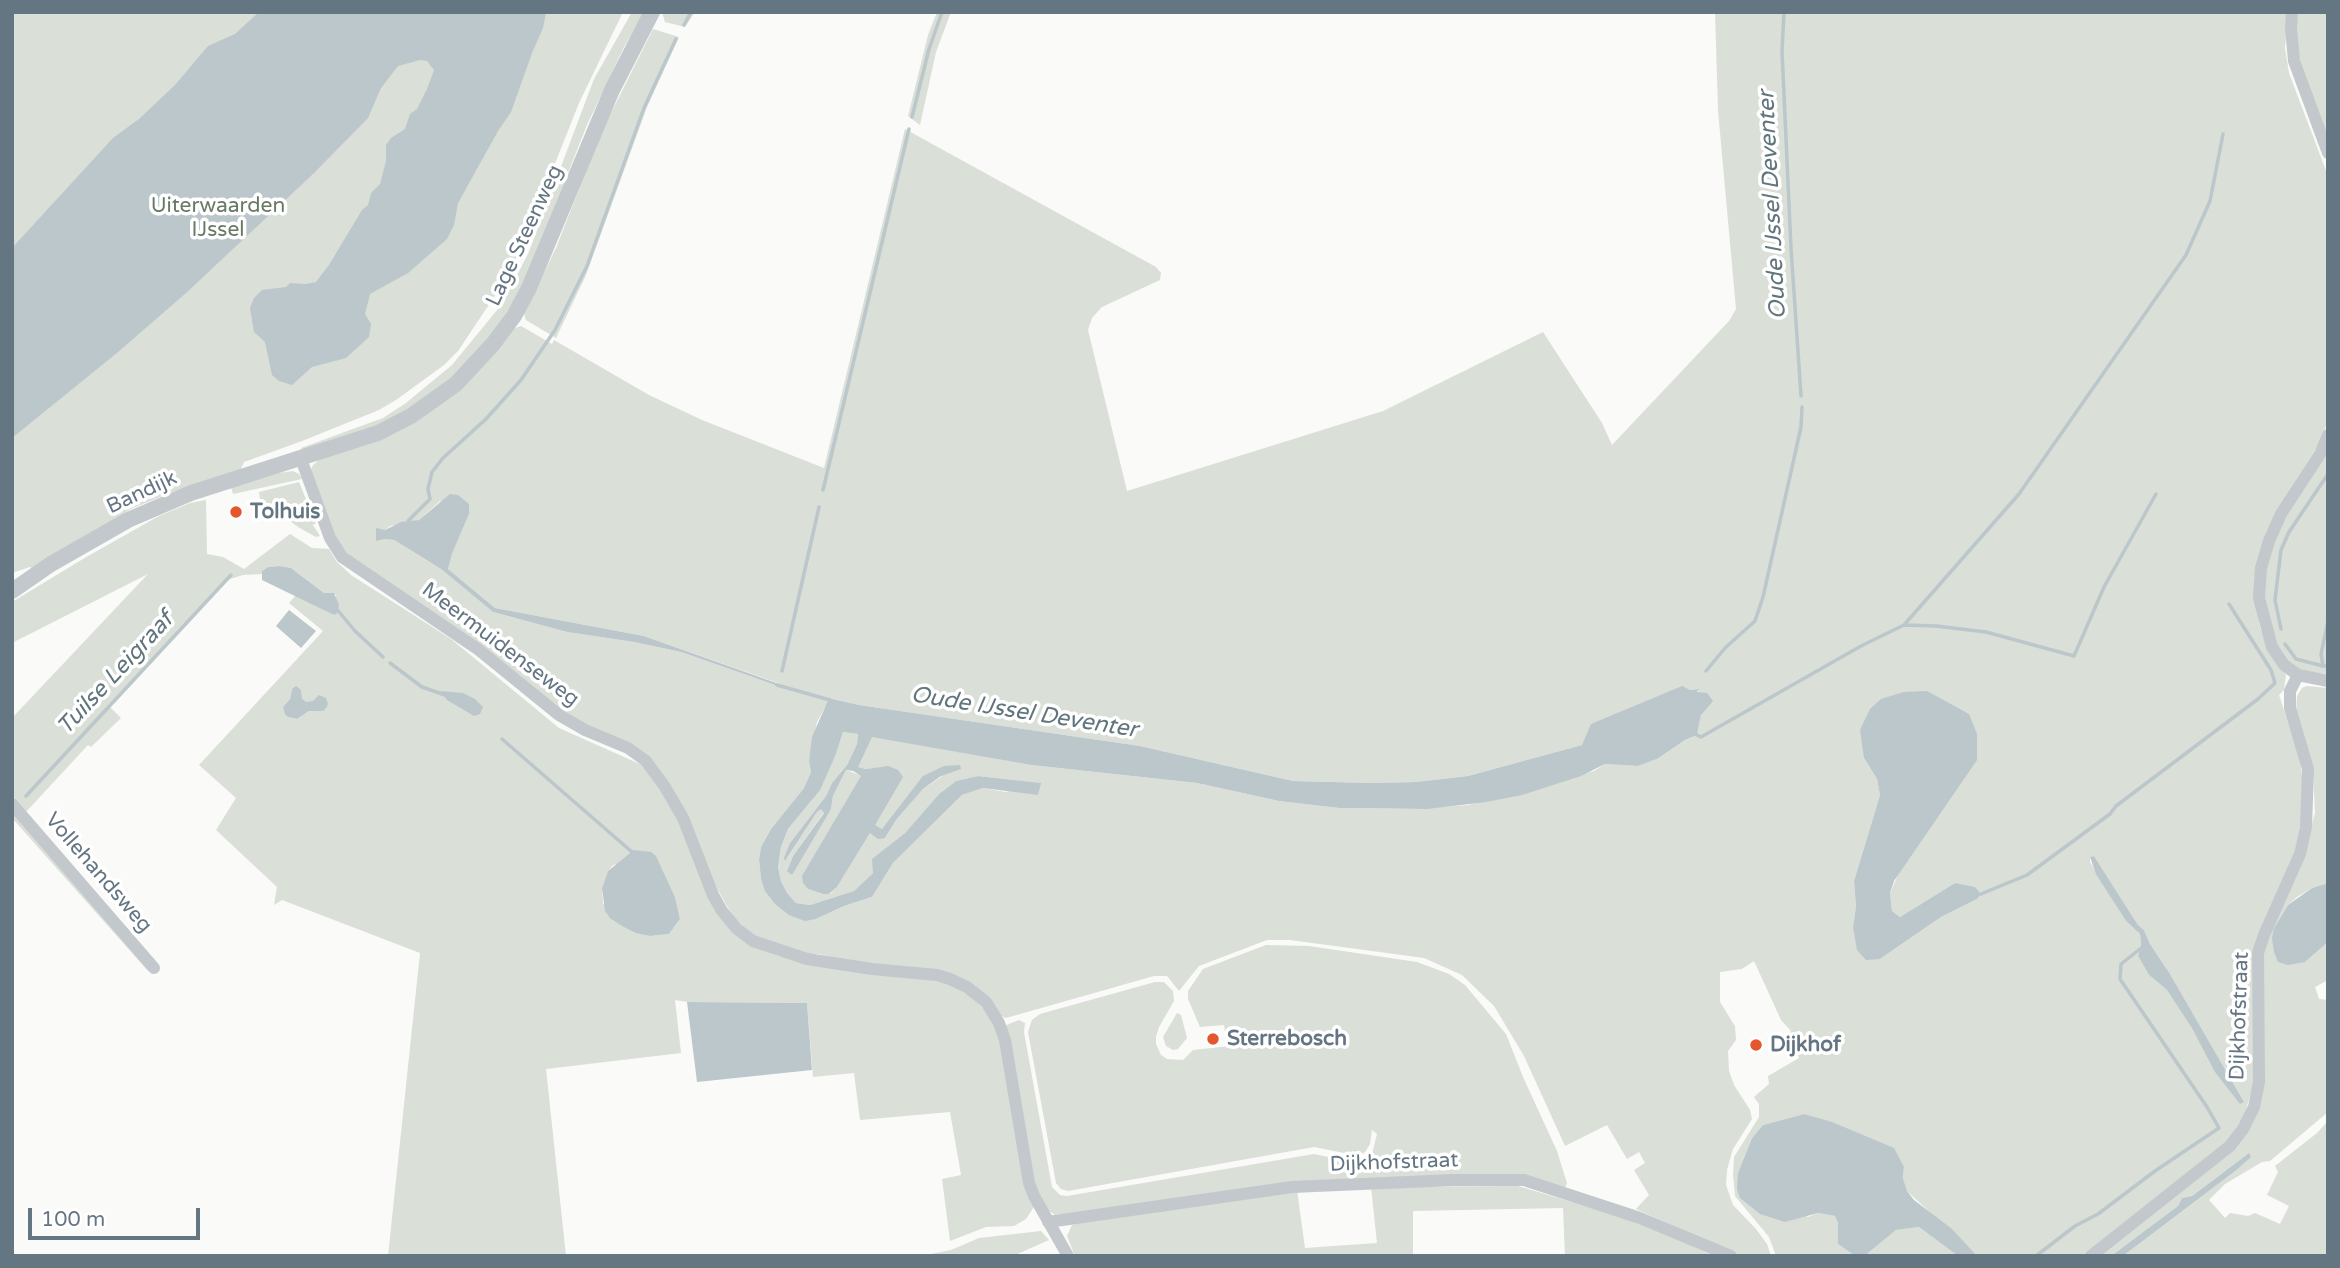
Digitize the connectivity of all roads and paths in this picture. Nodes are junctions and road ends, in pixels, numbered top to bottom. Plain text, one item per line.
1 (652, 12) edge
2 (2292, 12) edge
3 (2328, 153) edge
4 (2328, 435) edge
5 (301, 459) junction
6 (12, 591) edge
7 (2298, 675) junction
8 (2328, 681) edge
9 (12, 804) edge
10 (154, 968) dead end
11 (1048, 1222) junction
12 (1068, 1256) edge
13 (1731, 1256) edge
14 (2091, 1256) edge

1 - 5 street, Lage Steenweg
2 - 3 street
4 - 7 street
5 - 6 street, Bandijk
5 - 11 street, Meermuidenseweg
7 - 8 street
7 - 14 street, Dijkhofstraat
9 - 10 street, Vollehandsweg
11 - 12 street, Meermuidenseweg
11 - 13 street, Dijkhofstraat

